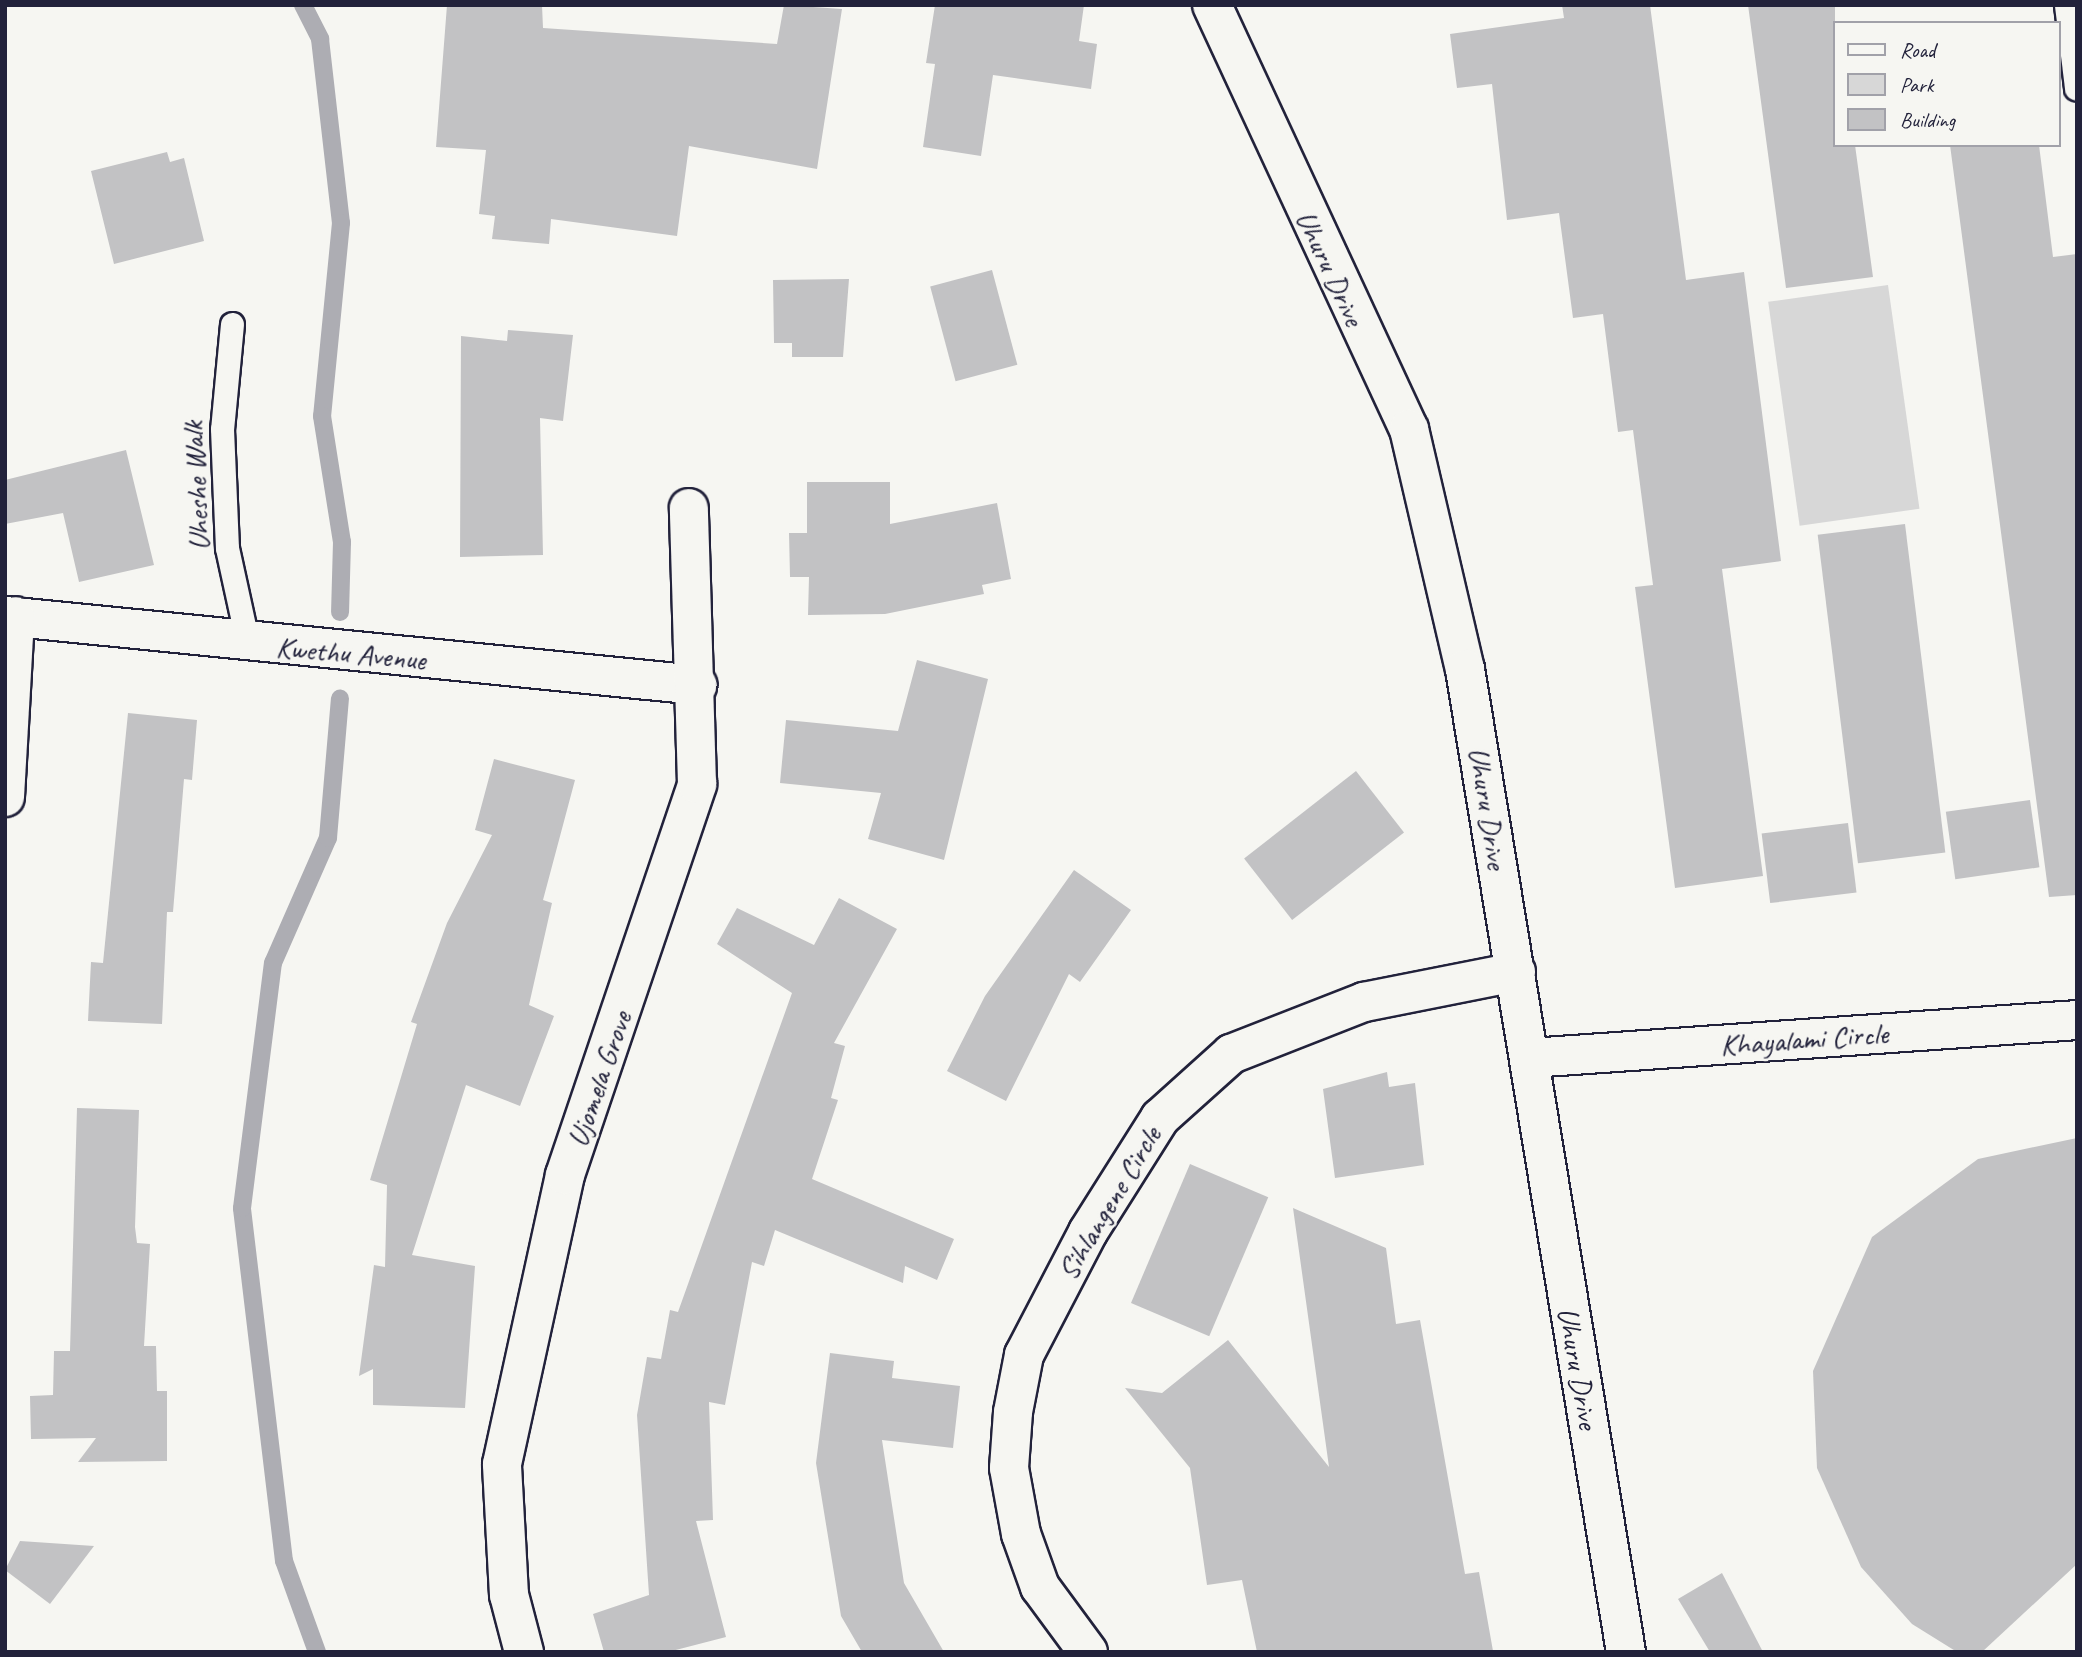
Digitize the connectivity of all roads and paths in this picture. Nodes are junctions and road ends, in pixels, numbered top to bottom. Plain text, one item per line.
1 (1212, 5) edge
2 (2066, 5) edge
3 (2077, 88) edge
4 (232, 324) dead end
5 (689, 508) dead end
6 (10, 616) edge
7 (248, 644) junction
8 (698, 685) junction
9 (5, 797) edge
10 (1516, 972) junction
11 (2077, 1020) edge
12 (1530, 1058) junction
13 (524, 1652) edge
14 (1088, 1652) edge
15 (1626, 1652) edge

1 - 10 street, Uhuru Drive
2 - 3 lane
4 - 7 lane, Uheshe Walk
5 - 8 street, Ujomela Grove
6 - 7 street, Kwethu Avenue
6 - 9 street
7 - 8 street, Kwethu Avenue
8 - 13 street, Ujomela Grove
10 - 12 street, Uhuru Drive
10 - 14 street, Sihlangene Circle
11 - 12 street, Khayalami Circle
12 - 15 street, Uhuru Drive

